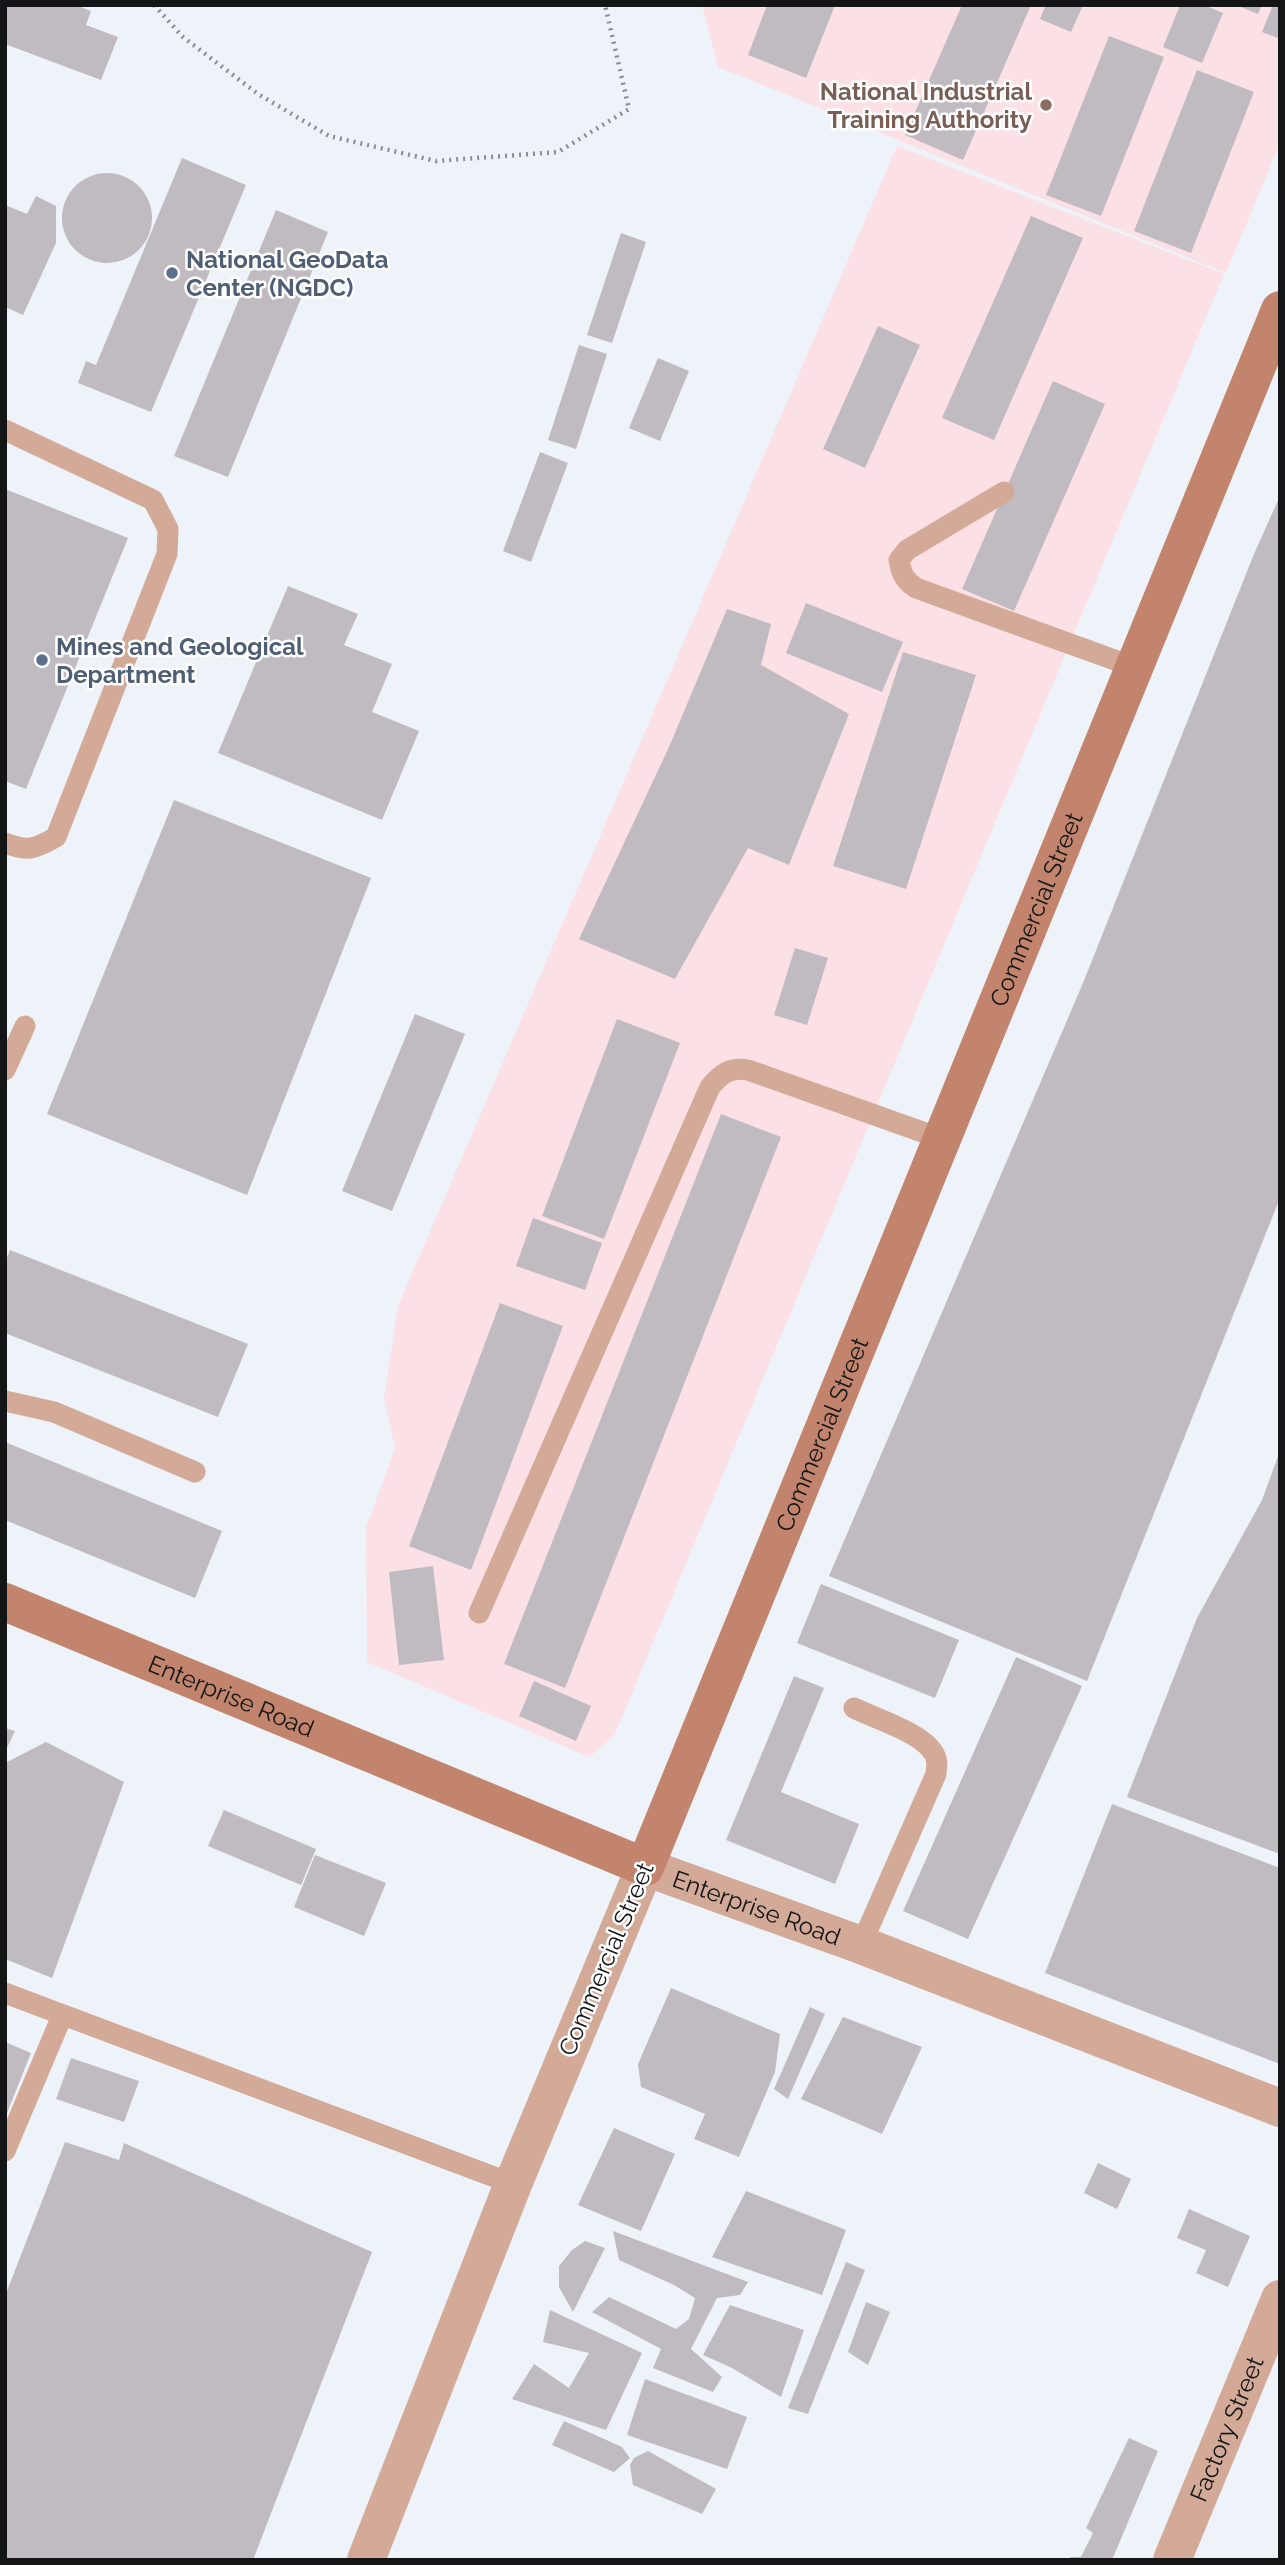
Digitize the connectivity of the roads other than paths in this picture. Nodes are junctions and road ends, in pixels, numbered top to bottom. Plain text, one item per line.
1 (1280, 310) edge
2 (5, 430) edge
3 (1004, 492) dead end
4 (1134, 667) junction
5 (5, 843) edge
6 (25, 1026) dead end
7 (5, 1070) edge
8 (942, 1139) junction
9 (5, 1401) edge
10 (195, 1472) dead end
11 (5, 1602) edge
12 (479, 1613) dead end
13 (854, 1708) dead end
14 (645, 1867) junction
15 (861, 1945) junction
16 (5, 1993) edge
17 (62, 2016) junction
18 (1280, 2108) edge
19 (5, 2151) edge
20 (513, 2184) junction
21 (1280, 2299) edge
22 (366, 2560) edge
23 (1172, 2560) edge

1 - 4 main road, Commercial Street
2 - 5 lane
3 - 4 lane
4 - 8 main road, Commercial Street
6 - 7 lane
8 - 12 lane
8 - 14 main road, Commercial Street
9 - 10 lane
11 - 14 main road, Enterprise Road
13 - 15 lane
14 - 15 street, Enterprise Road
14 - 20 street, Commercial Street
15 - 18 street, Enterprise Road
16 - 17 lane
17 - 19 lane
17 - 20 lane
20 - 22 street, Commercial Street
21 - 23 street, Factory Street

